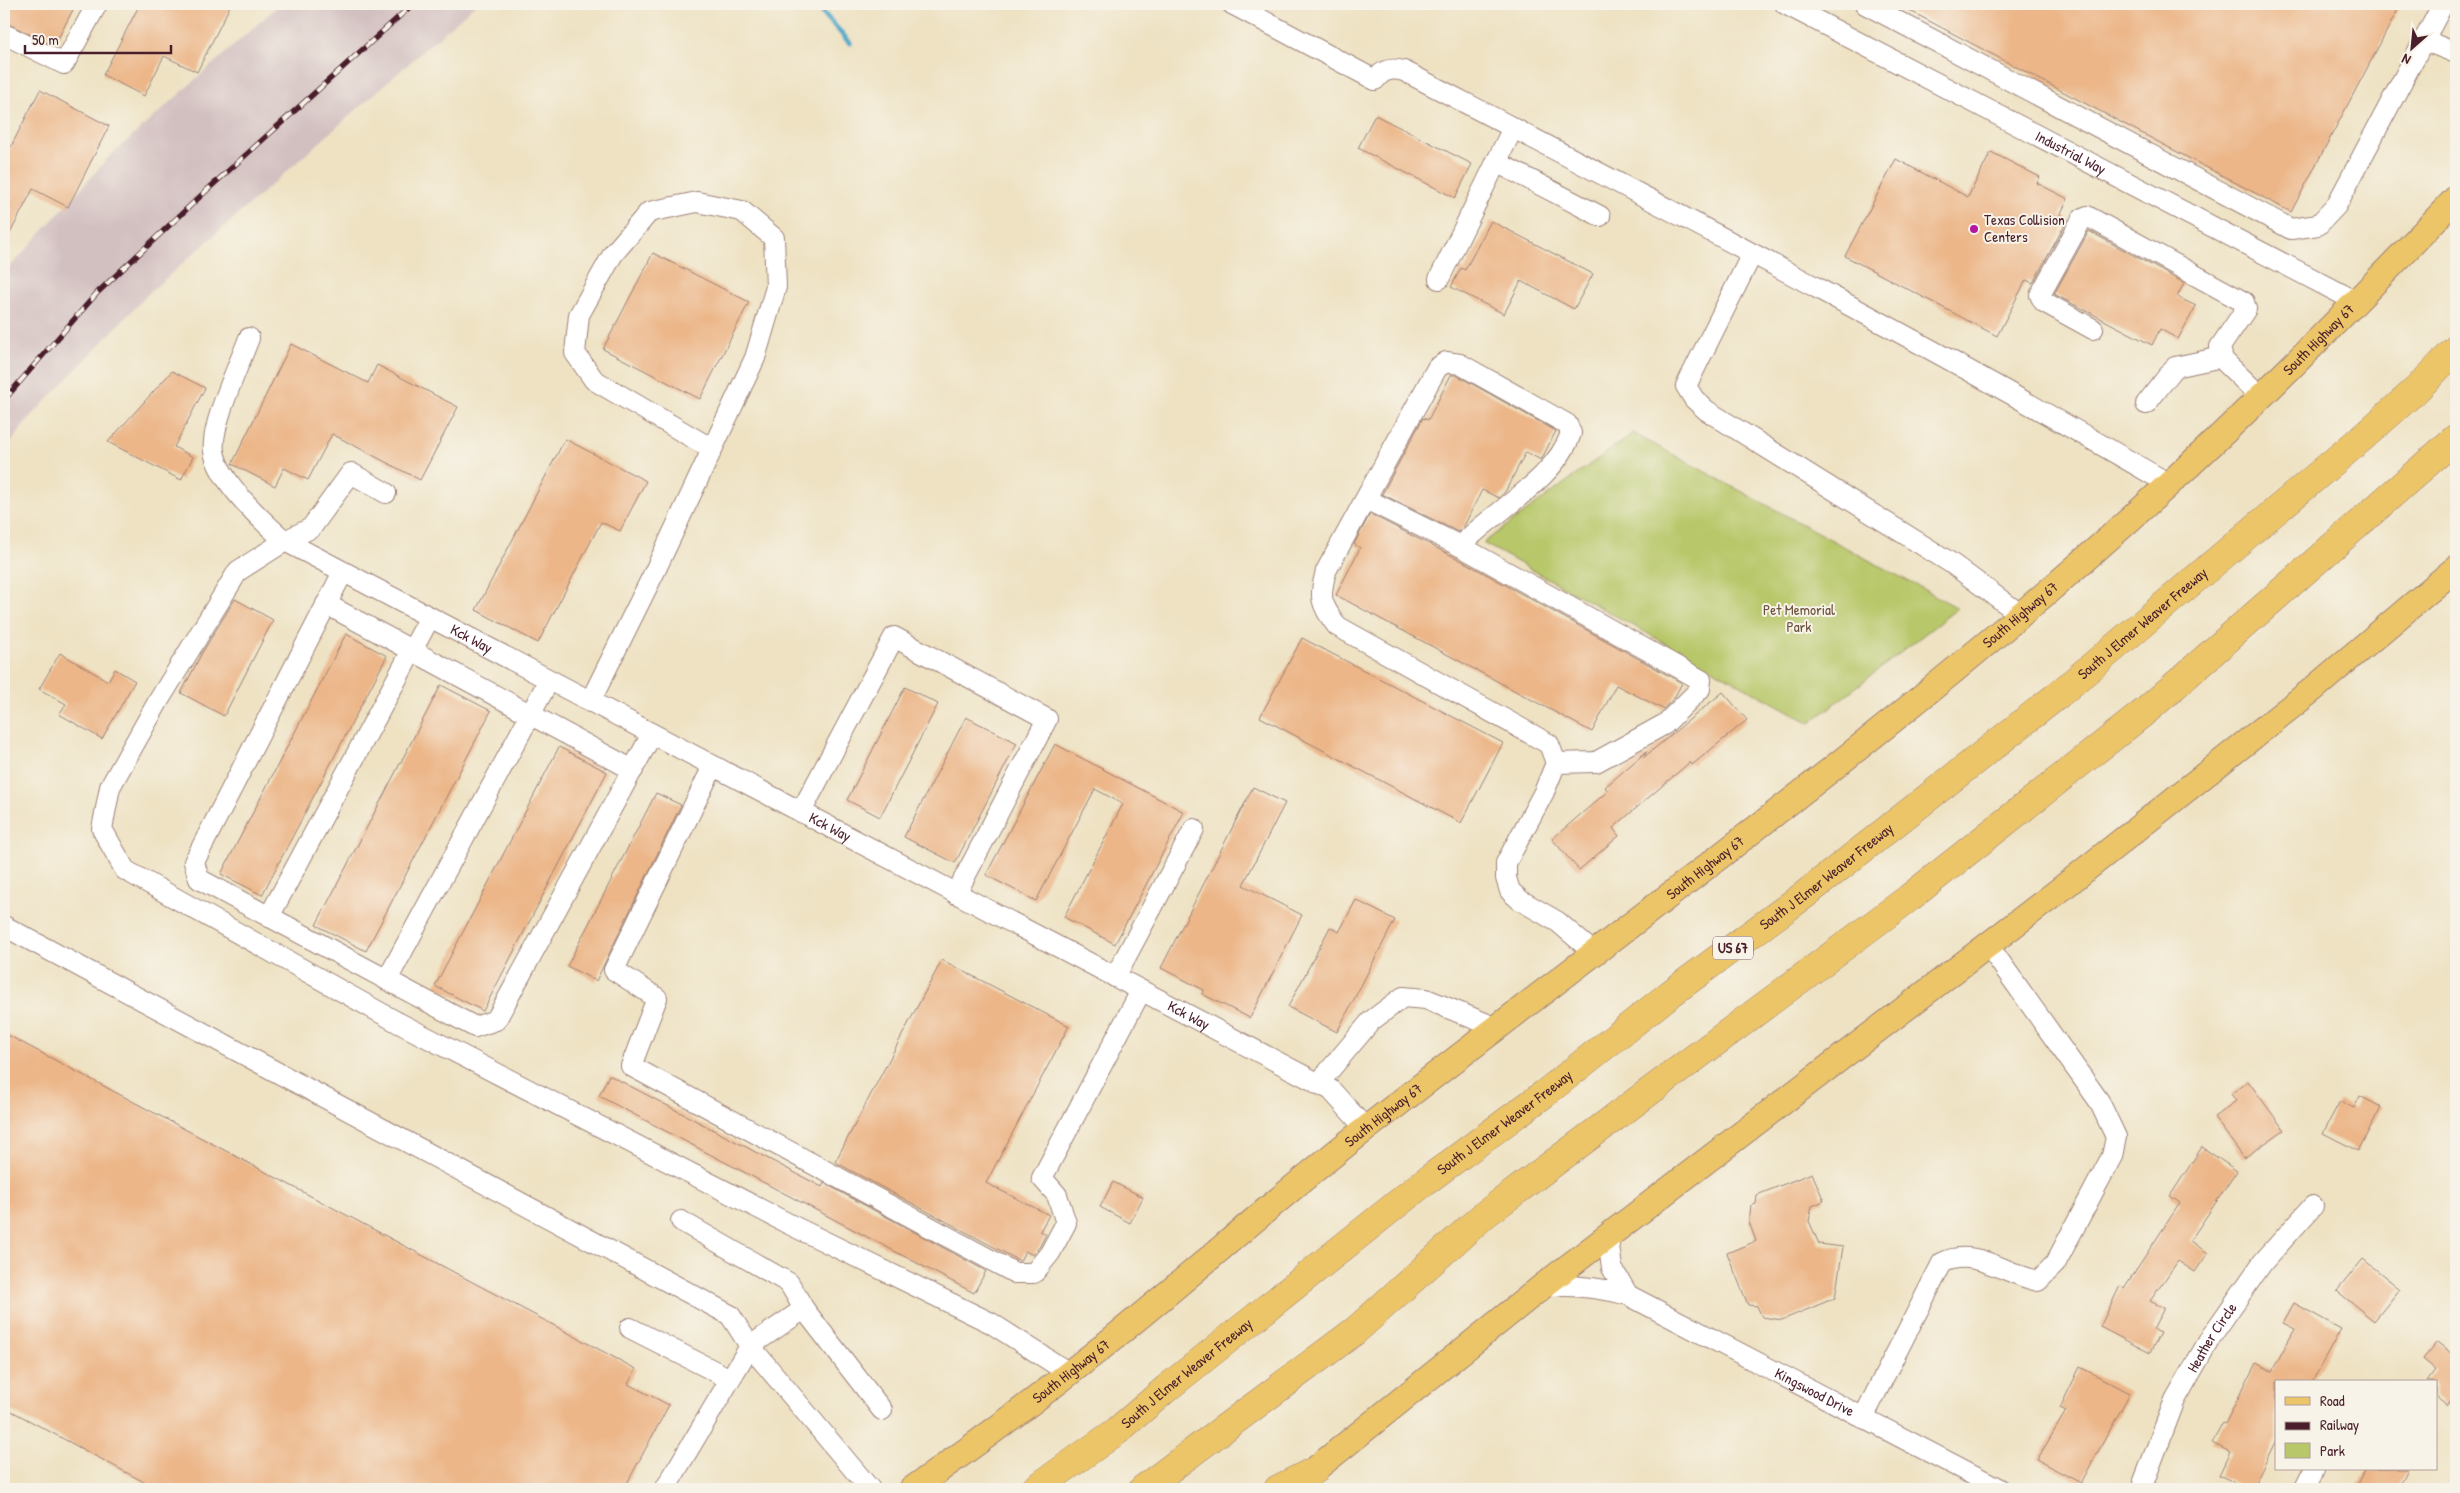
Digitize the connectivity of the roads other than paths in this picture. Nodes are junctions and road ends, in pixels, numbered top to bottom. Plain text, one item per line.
1 (97, 4) edge
2 (1232, 4) edge
3 (1785, 4) edge
4 (1865, 4) edge
5 (2442, 4) edge
6 (4, 34) edge
7 (2423, 40) junction
8 (2456, 53) edge
9 (1513, 128) junction
10 (1496, 162) junction
11 (2456, 198) edge
12 (1600, 216) dead end
13 (1752, 254) junction
14 (1439, 279) dead end
15 (2356, 302) junction
16 (2093, 329) dead end
17 (2456, 335) edge
18 (249, 338) dead end
19 (2456, 349) edge
20 (2222, 356) junction
21 (2417, 389) junction
22 (2260, 396) junction
23 (2146, 404) dead end
24 (2456, 438) edge
25 (712, 449) junction
26 (2170, 484) junction
27 (386, 493) dead end
28 (1366, 499) junction
29 (285, 541) junction
30 (1460, 546) junction
31 (343, 572) junction
32 (2452, 578) edge
33 (326, 604) junction
34 (2020, 614) junction
35 (430, 617) junction
36 (412, 650) junction
37 (549, 680) junction
38 (590, 702) junction
39 (531, 713) junction
40 (652, 734) junction
41 (1556, 763) junction
42 (713, 766) junction
43 (633, 770) junction
44 (801, 812) junction
45 (1194, 828) dead end
46 (956, 894) junction
47 (269, 916) junction
48 (4, 926) edge
49 (1988, 945) junction
50 (1594, 953) junction
51 (1115, 977) junction
52 (387, 980) junction
53 (1141, 990) junction
54 (1497, 1028) junction
55 (1318, 1084) junction
56 (1366, 1128) junction
57 (2313, 1206) dead end
58 (680, 1221) dead end
59 (1608, 1238) junction
60 (1543, 1286) junction
61 (1628, 1295) junction
62 (804, 1309) junction
63 (630, 1328) dead end
64 (750, 1346) junction
65 (1069, 1373) junction
66 (730, 1379) junction
67 (882, 1410) dead end
68 (1863, 1418) junction
69 (2314, 1470) edge
70 (1314, 1471) junction
71 (665, 1489) edge
72 (870, 1489) edge
73 (912, 1489) edge
74 (1034, 1489) edge
75 (1143, 1489) edge
76 (1278, 1489) edge
77 (1290, 1489) edge
78 (2000, 1489) edge
79 (2141, 1489) edge
80 (2304, 1489) edge

1 - 6 street
2 - 9 street
3 - 15 street, Industrial Way
4 - 7 street
5 - 7 street
7 - 8 street
9 - 10 street
9 - 13 street
10 - 12 street
10 - 14 street
11 - 15 main road, South Highway 67
13 - 26 street
13 - 34 street
15 - 22 main road, South Highway 67
16 - 20 street
17 - 21 highway
18 - 29 street, Kck Way
19 - 21 highway, South J Elmer Weaver Freeway / US 67
20 - 22 street
20 - 23 street
21 - 74 highway, South J Elmer Weaver Freeway / US 67
22 - 26 main road, South Highway 67
24 - 75 highway
25 - 25 street
25 - 38 street
26 - 34 main road, South Highway 67
27 - 29 street
28 - 30 street
28 - 30 street
28 - 41 street
29 - 31 street, Kck Way
29 - 65 street
30 - 41 street
31 - 33 street
31 - 35 street, Kck Way
32 - 49 main road
33 - 36 street
33 - 47 street
34 - 50 main road, South Highway 67
35 - 36 street
35 - 37 street, Kck Way
36 - 39 street
36 - 47 street
37 - 38 street, Kck Way
37 - 39 street
38 - 40 street, Kck Way
39 - 43 street
39 - 52 street
40 - 42 street, Kck Way
40 - 43 street
41 - 50 street
42 - 44 street, Kck Way
42 - 53 street
43 - 52 street
44 - 46 street, Kck Way
44 - 46 street
45 - 51 street
46 - 51 street, Kck Way
47 - 52 street
48 - 64 street
49 - 59 main road
49 - 68 street
50 - 54 main road, South Highway 67
51 - 53 street, Kck Way
53 - 55 street, Kck Way
54 - 55 street
54 - 56 main road, South Highway 67
55 - 56 street, Kck Way
56 - 65 main road, South Highway 67
57 - 79 street, Heather Circle
58 - 62 street
59 - 60 main road
59 - 61 street
60 - 61 street, Kingswood Drive
60 - 70 main road
61 - 68 street, Kingswood Drive
62 - 64 street
62 - 67 street
63 - 66 street
64 - 66 street
64 - 72 street
65 - 73 main road, South Highway 67
66 - 71 street
68 - 78 street, Kingswood Drive
69 - 80 street
70 - 76 highway
70 - 77 main road

